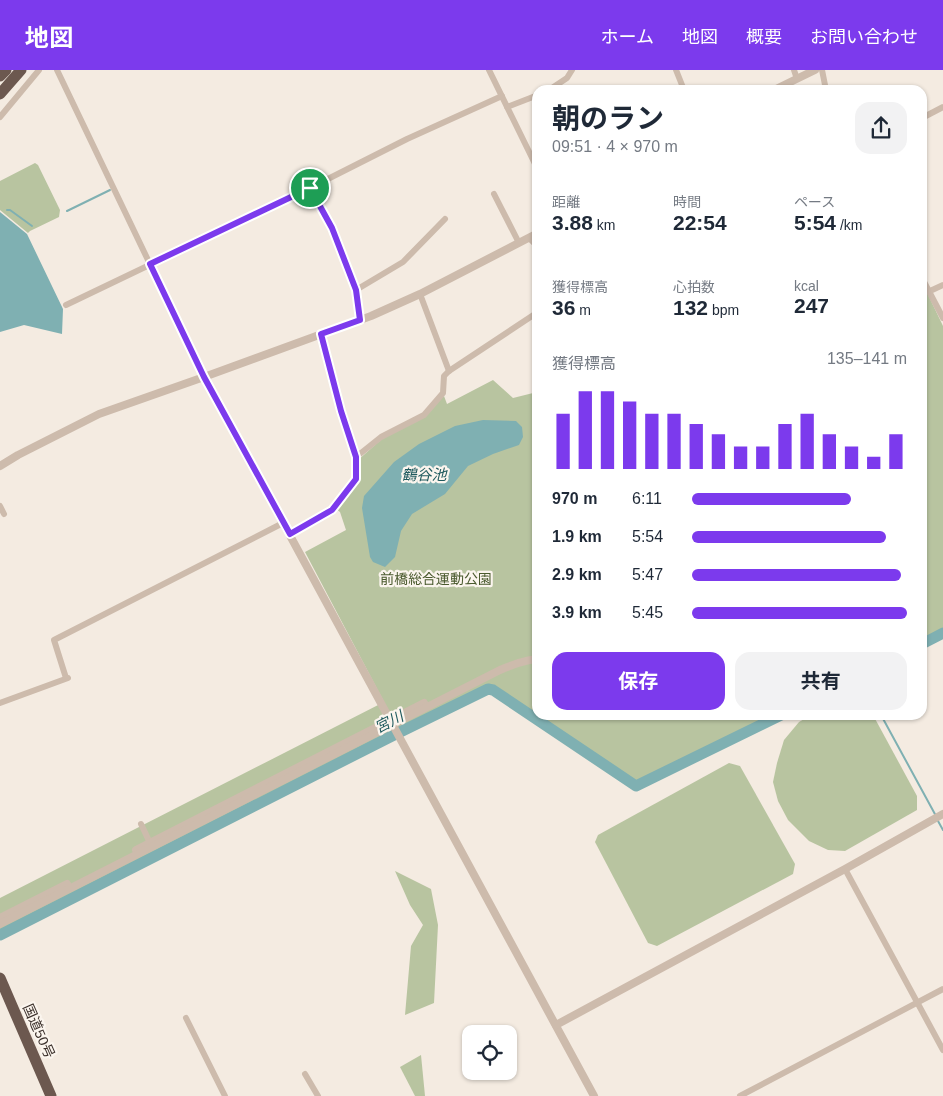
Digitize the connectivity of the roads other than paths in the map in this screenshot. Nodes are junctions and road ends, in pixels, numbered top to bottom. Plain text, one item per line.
1 (6, 70) edge
2 (21, 70) edge
3 (39, 70) edge
4 (57, 70) edge
5 (489, 70) edge
6 (572, 70) edge
7 (676, 70) edge
8 (794, 70) edge
9 (815, 70) edge
10 (822, 70) edge
11 (0, 76) edge
12 (797, 79) junction
13 (556, 85) edge
14 (682, 85) edge
15 (784, 85) edge
16 (825, 85) edge
17 (0, 94) edge
18 (502, 96) junction
19 (532, 97) edge
20 (507, 107) junction
21 (943, 107) edge
22 (927, 115) edge
23 (0, 117) edge
24 (532, 158) edge
25 (310, 188) junction
26 (494, 194) dead end
27 (445, 219) dead end
28 (532, 236) edge
29 (529, 238) junction
30 (532, 241) edge
31 (518, 243) junction
32 (150, 264) junction
33 (943, 285) edge
34 (927, 286) edge
35 (356, 290) junction
36 (930, 291) junction
37 (420, 294) junction
38 (66, 305) dead end
39 (532, 316) edge
40 (943, 318) edge
41 (360, 320) junction
42 (321, 334) junction
43 (449, 371) junction
44 (204, 377) junction
45 (356, 457) junction
46 (0, 466) edge
47 (0, 506) edge
48 (4, 514) dead end
49 (284, 523) junction
50 (290, 534) junction
51 (532, 655) edge
52 (532, 659) edge
53 (0, 703) edge
54 (393, 725) junction
55 (943, 814) edge
56 (140, 824) dead end
57 (151, 845) junction
58 (845, 869) junction
59 (0, 918) edge
60 (0, 924) edge
61 (0, 978) edge
62 (943, 989) edge
63 (917, 1002) junction
64 (186, 1018) dead end
65 (556, 1025) junction
66 (943, 1050) edge
67 (304, 1074) dead end
68 (51, 1096) edge
69 (225, 1096) edge
70 (318, 1096) edge
71 (594, 1096) edge
72 (740, 1096) edge

1 - 11 highway
2 - 17 highway
3 - 23 street
4 - 32 street
5 - 18 street
6 - 13 street
7 - 14 street
8 - 12 street
9 - 12 street
10 - 16 street
12 - 15 street
18 - 20 street
18 - 25 street
19 - 20 street
20 - 24 street
21 - 22 street
25 - 32 street
25 - 35 street
26 - 31 street
27 - 35 street
28 - 29 street
29 - 30 street
29 - 31 street
31 - 37 street
32 - 38 street
32 - 44 street
33 - 36 street
34 - 36 street
35 - 41 street
36 - 40 street
37 - 41 street
37 - 43 street
39 - 43 street
41 - 42 street
42 - 44 street
42 - 45 street
43 - 45 street
44 - 46 street
44 - 49 street
45 - 50 street
47 - 48 street
49 - 50 street
49 - 53 street
50 - 54 street
51 - 54 street
52 - 54 street
54 - 57 street
54 - 65 street
55 - 58 street
56 - 57 street
57 - 59 street
57 - 60 street
58 - 63 street
58 - 65 street
61 - 68 highway, 国道50号
62 - 63 street
63 - 66 street
63 - 72 street
64 - 69 street
65 - 71 street
67 - 70 street

